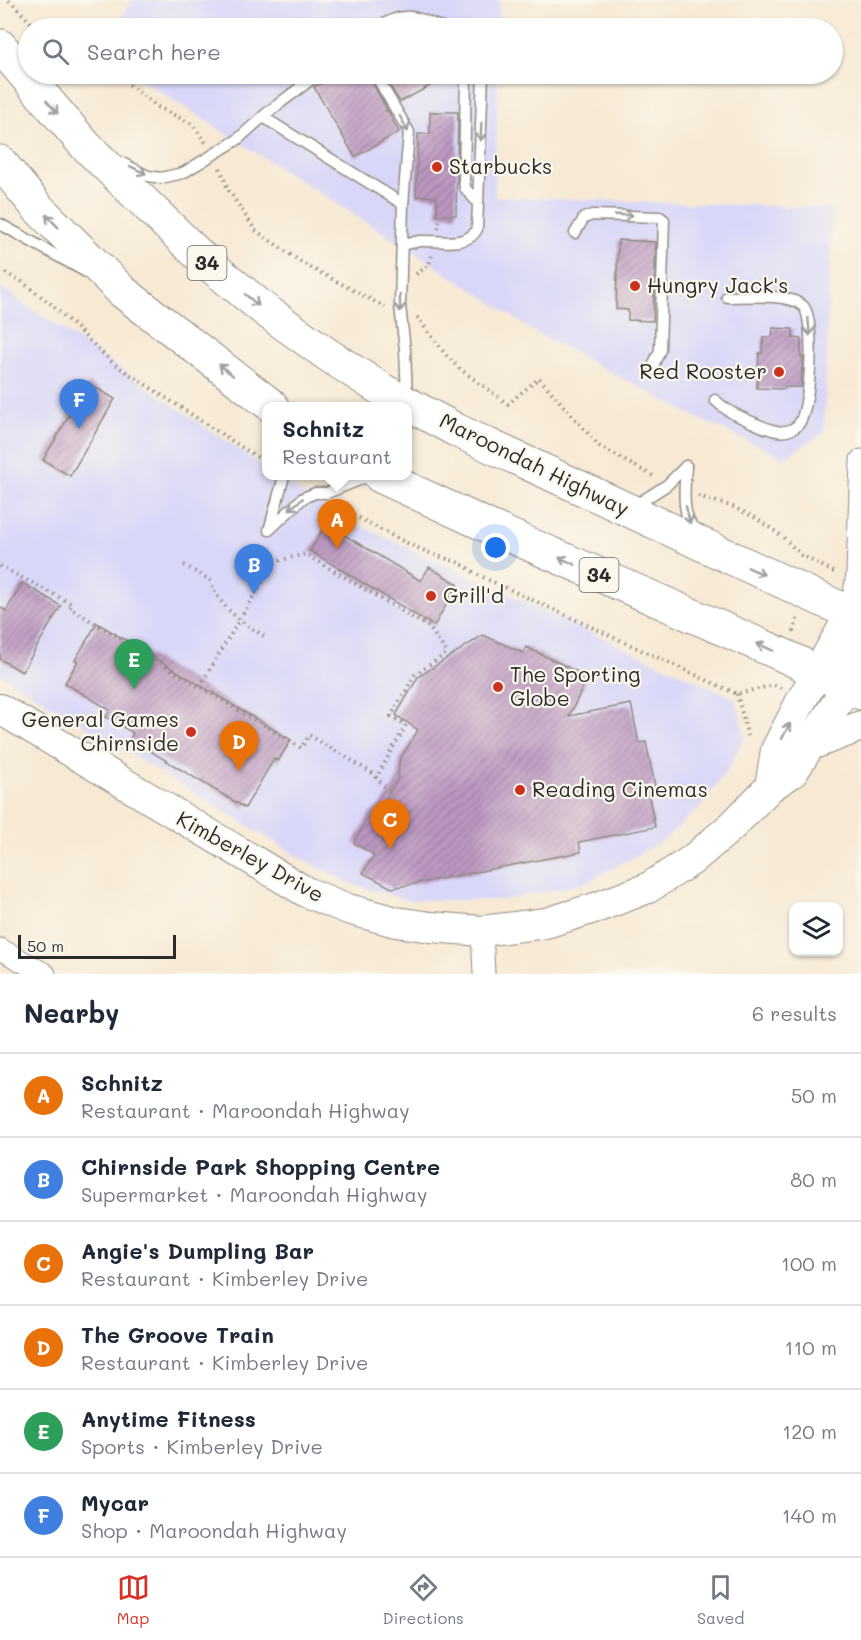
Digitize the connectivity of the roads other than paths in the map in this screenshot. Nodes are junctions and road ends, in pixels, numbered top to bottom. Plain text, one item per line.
1 (396, 18) edge
2 (418, 18) edge
3 (0, 46) edge
4 (18, 67) edge
5 (33, 84) edge
6 (305, 84) edge
7 (381, 84) edge
8 (466, 84) edge
9 (483, 84) edge
10 (263, 117) junction
11 (85, 145) junction
12 (0, 162) edge
13 (478, 203) junction
14 (403, 204) junction
15 (0, 224) edge
16 (575, 233) dead end
17 (402, 245) junction
18 (123, 292) junction
19 (727, 297) dead end
20 (653, 366) dead end
21 (715, 400) dead end
22 (267, 402) edge
23 (407, 402) joint
24 (412, 405) edge
25 (861, 460) edge
26 (283, 480) edge
27 (359, 480) edge
28 (389, 480) edge
29 (628, 510) junction
30 (717, 553) junction
31 (856, 605) edge
32 (818, 671) junction
33 (855, 689) edge
34 (0, 709) edge
35 (861, 726) edge
36 (811, 745) junction
37 (770, 787) junction
38 (482, 931) junction
39 (0, 949) edge
40 (45, 974) edge
41 (484, 974) edge

1 - 2 lane
3 -> 4 highway, Maroondah Highway / 34
5 -> 11 highway, Maroondah Highway / 34
6 - 10 lane
7 -> 14 lane
8 - 13 lane
9 -> 13 lane
11 -> 10 lane
10 - 14 lane
11 -> 23 highway, Maroondah Highway / 34
18 -> 12 highway
13 - 17 lane
14 - 17 lane
15 - 18 lane
16 -> 20 lane
17 -> 23 lane
22 -> 18 highway
19 -> 21 lane
24 - 29 highway, Maroondah Highway / 34
25 - 31 street
27 -> 26 lane
32 -> 28 highway, 34
29 - 30 highway, Maroondah Highway / 34
29 -> 30 lane
30 -> 31 highway, Maroondah Highway / 34
31 - 32 main road
31 - 33 main road, Kimberley Drive
32 - 33 highway, 34
37 -> 32 main road
33 - 36 main road, Kimberley Drive
34 - 38 main road, Kimberley Drive
35 - 36 main road
36 - 37 main road, Kimberley Drive
37 - 38 main road, Kimberley Drive
38 - 41 street
39 - 40 street

